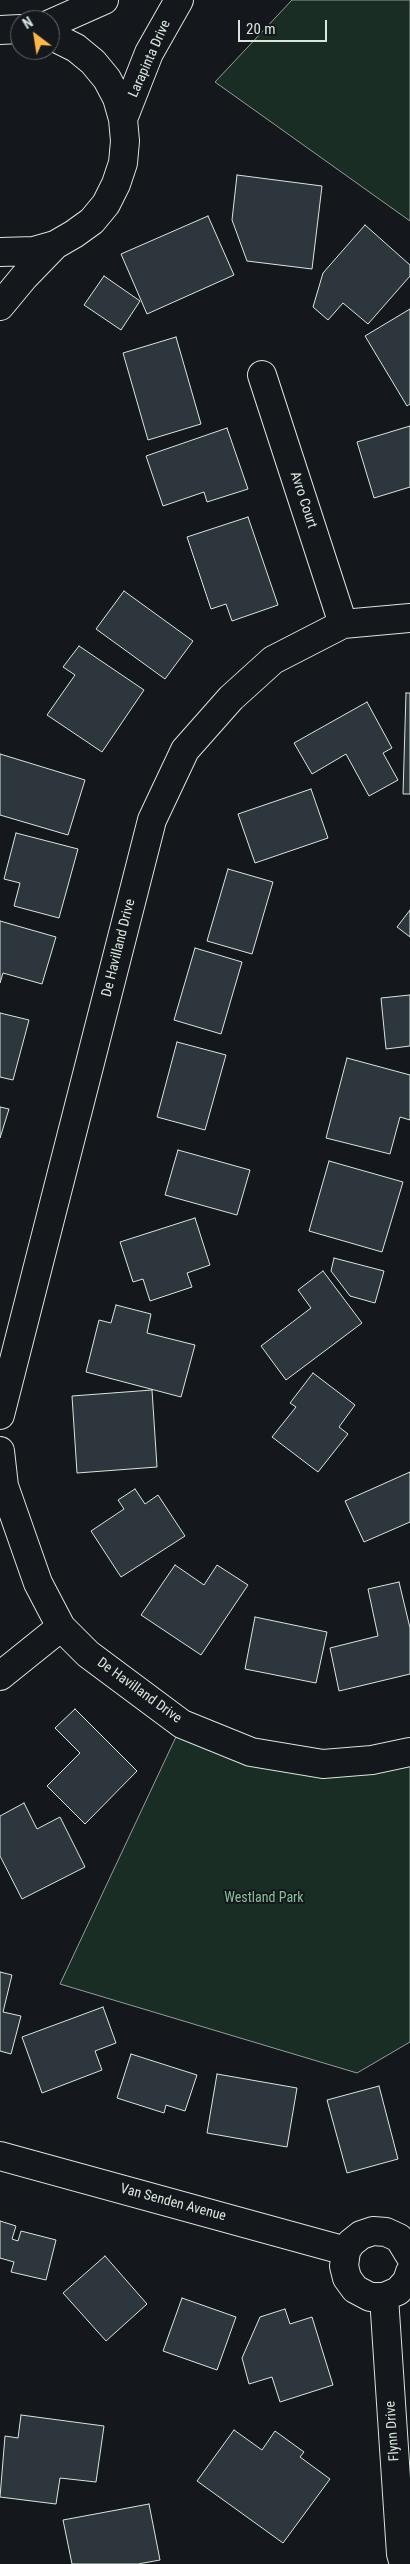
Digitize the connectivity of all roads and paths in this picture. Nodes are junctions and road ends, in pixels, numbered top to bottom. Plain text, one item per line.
1 (104, 0) edge
2 (179, 0) edge
3 (60, 20) edge
4 (60, 40) edge
5 (123, 119) junction
6 (55, 245) junction
7 (0, 252) edge
8 (0, 306) edge
9 (262, 375) dead end
10 (410, 618) edge
11 (343, 624) junction
12 (0, 1416) edge
13 (0, 1450) edge
14 (61, 1626) junction
15 (0, 1676) edge
16 (410, 1752) edge
17 (0, 2156) edge
18 (346, 2251) junction
19 (409, 2256) edge
20 (384, 2297) junction
21 (404, 2564) edge

1 - 3 street
2 - 5 street, Larapinta Drive
4 - 5 street
5 - 6 street
6 - 7 street
6 - 8 street
9 - 11 street, Avro Court
10 - 11 street, De Havilland Drive
11 - 12 street, De Havilland Drive
13 - 14 street, De Havilland Drive
14 - 15 street
14 - 16 street, De Havilland Drive
17 - 18 street, Van Senden Avenue
18 - 19 street
18 - 20 street
19 - 20 street
20 - 21 street, Flynn Drive

